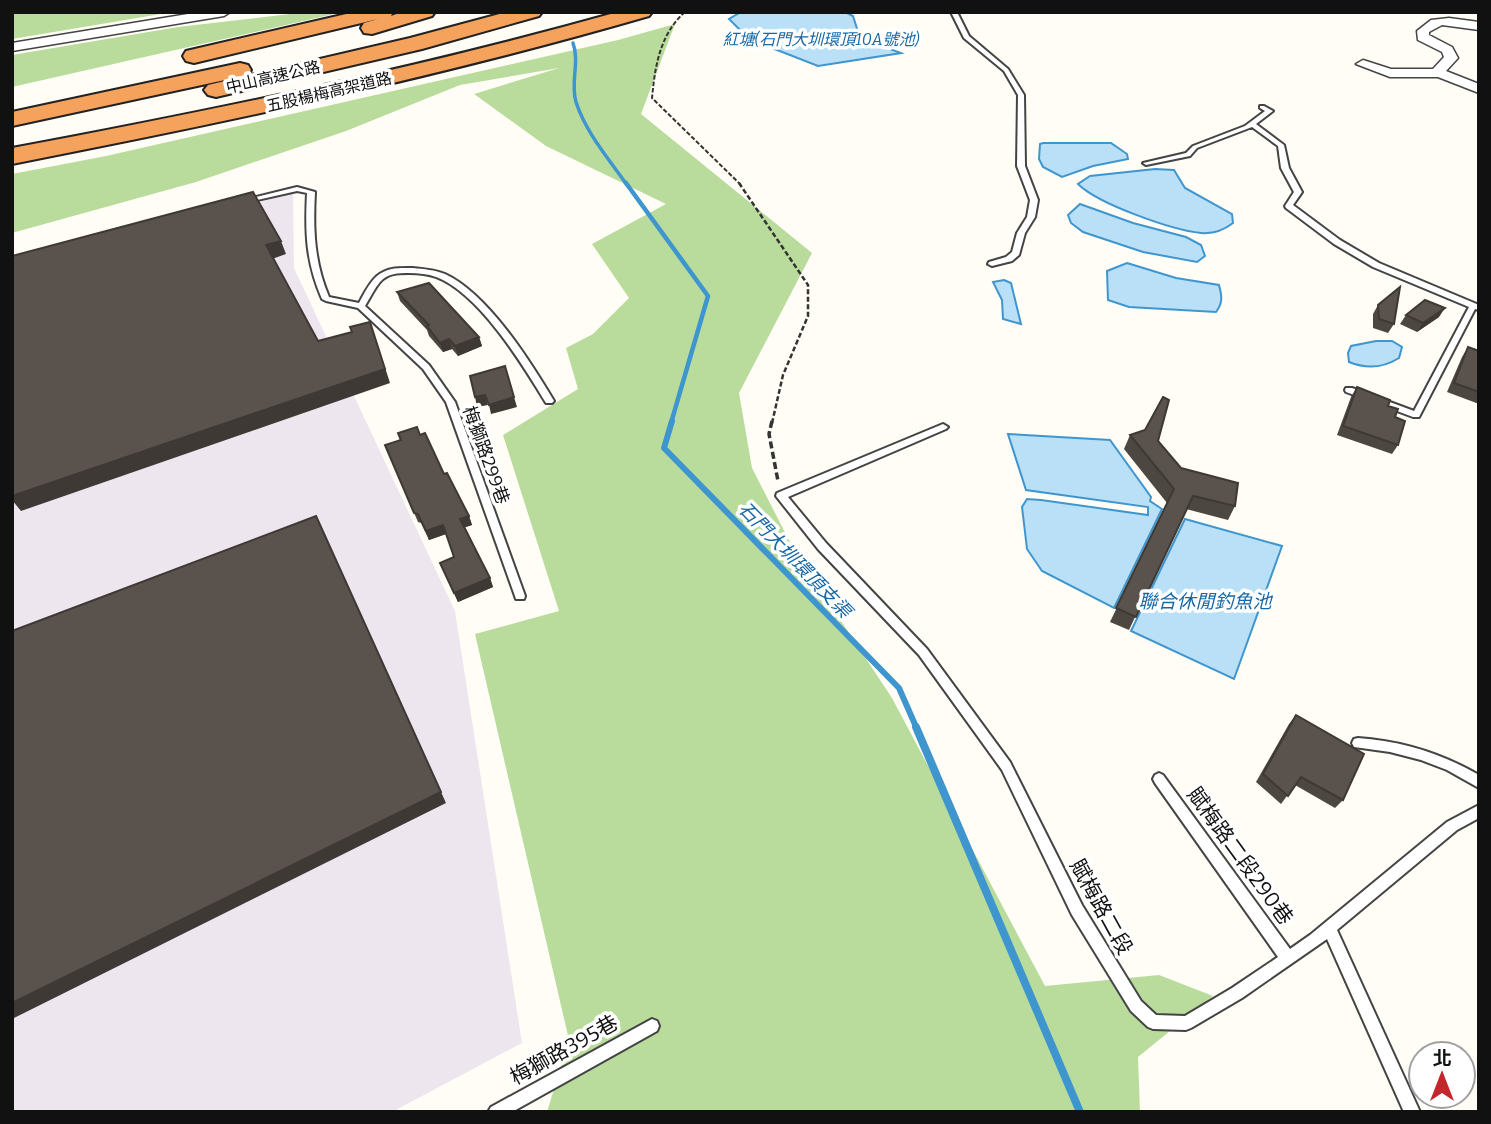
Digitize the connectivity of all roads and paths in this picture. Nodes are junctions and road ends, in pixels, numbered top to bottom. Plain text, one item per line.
1 (224, 12) edge
2 (425, 12) edge
3 (446, 12) edge
4 (480, 12) edge
5 (532, 12) edge
6 (593, 12) edge
7 (608, 12) edge
8 (642, 12) edge
9 (685, 12) edge
10 (954, 12) edge
11 (378, 20) edge
12 (1479, 26) edge
13 (506, 35) junction
14 (12, 47) edge
15 (171, 61) dead end
16 (1363, 64) dead end
17 (1440, 73) junction
18 (52, 88) dead end
19 (1479, 89) edge
20 (133, 95) junction
21 (12, 97) edge
22 (1262, 107) dead end
23 (1252, 124) junction
24 (17, 129) edge
25 (12, 156) edge
26 (1146, 163) dead end
27 (232, 204) edge
28 (992, 264) dead end
29 (361, 306) junction
30 (1476, 307) edge
31 (1349, 390) dead end
32 (549, 401) dead end
33 (943, 427) dead end
34 (781, 496) junction
35 (520, 596) dead end
36 (1358, 743) dead end
37 (1159, 779) dead end
38 (1479, 782) edge
39 (1479, 811) edge
40 (1329, 928) junction
41 (1288, 958) junction
42 (652, 1026) dead end
43 (496, 1112) edge
44 (1412, 1112) edge

1 - 14 street
2 - 11 highway
3 - 11 highway
4 - 20 highway, 中山高速公路
5 - 24 highway, 中山高速公路
6 - 13 highway
7 - 13 highway
8 - 25 highway, 五股楊梅高架道路
9 - 34 path
10 - 28 lane
11 - 15 highway
11 - 20 highway
12 - 17 street
13 - 24 highway
16 - 17 street
17 - 19 street
18 - 21 highway
20 - 24 highway, 中山高速公路
22 - 23 lane
23 - 26 lane
23 - 30 lane
27 - 29 lane
29 - 32 lane
29 - 35 lane, 梅獅路299巷
30 - 31 lane
33 - 34 lane
34 - 41 lane, 賦梅路二段
36 - 38 lane
37 - 41 lane, 賦梅路二段290巷
39 - 40 lane, 賦梅路二段
40 - 41 lane, 賦梅路二段
40 - 44 lane
42 - 43 lane, 梅獅路395巷

